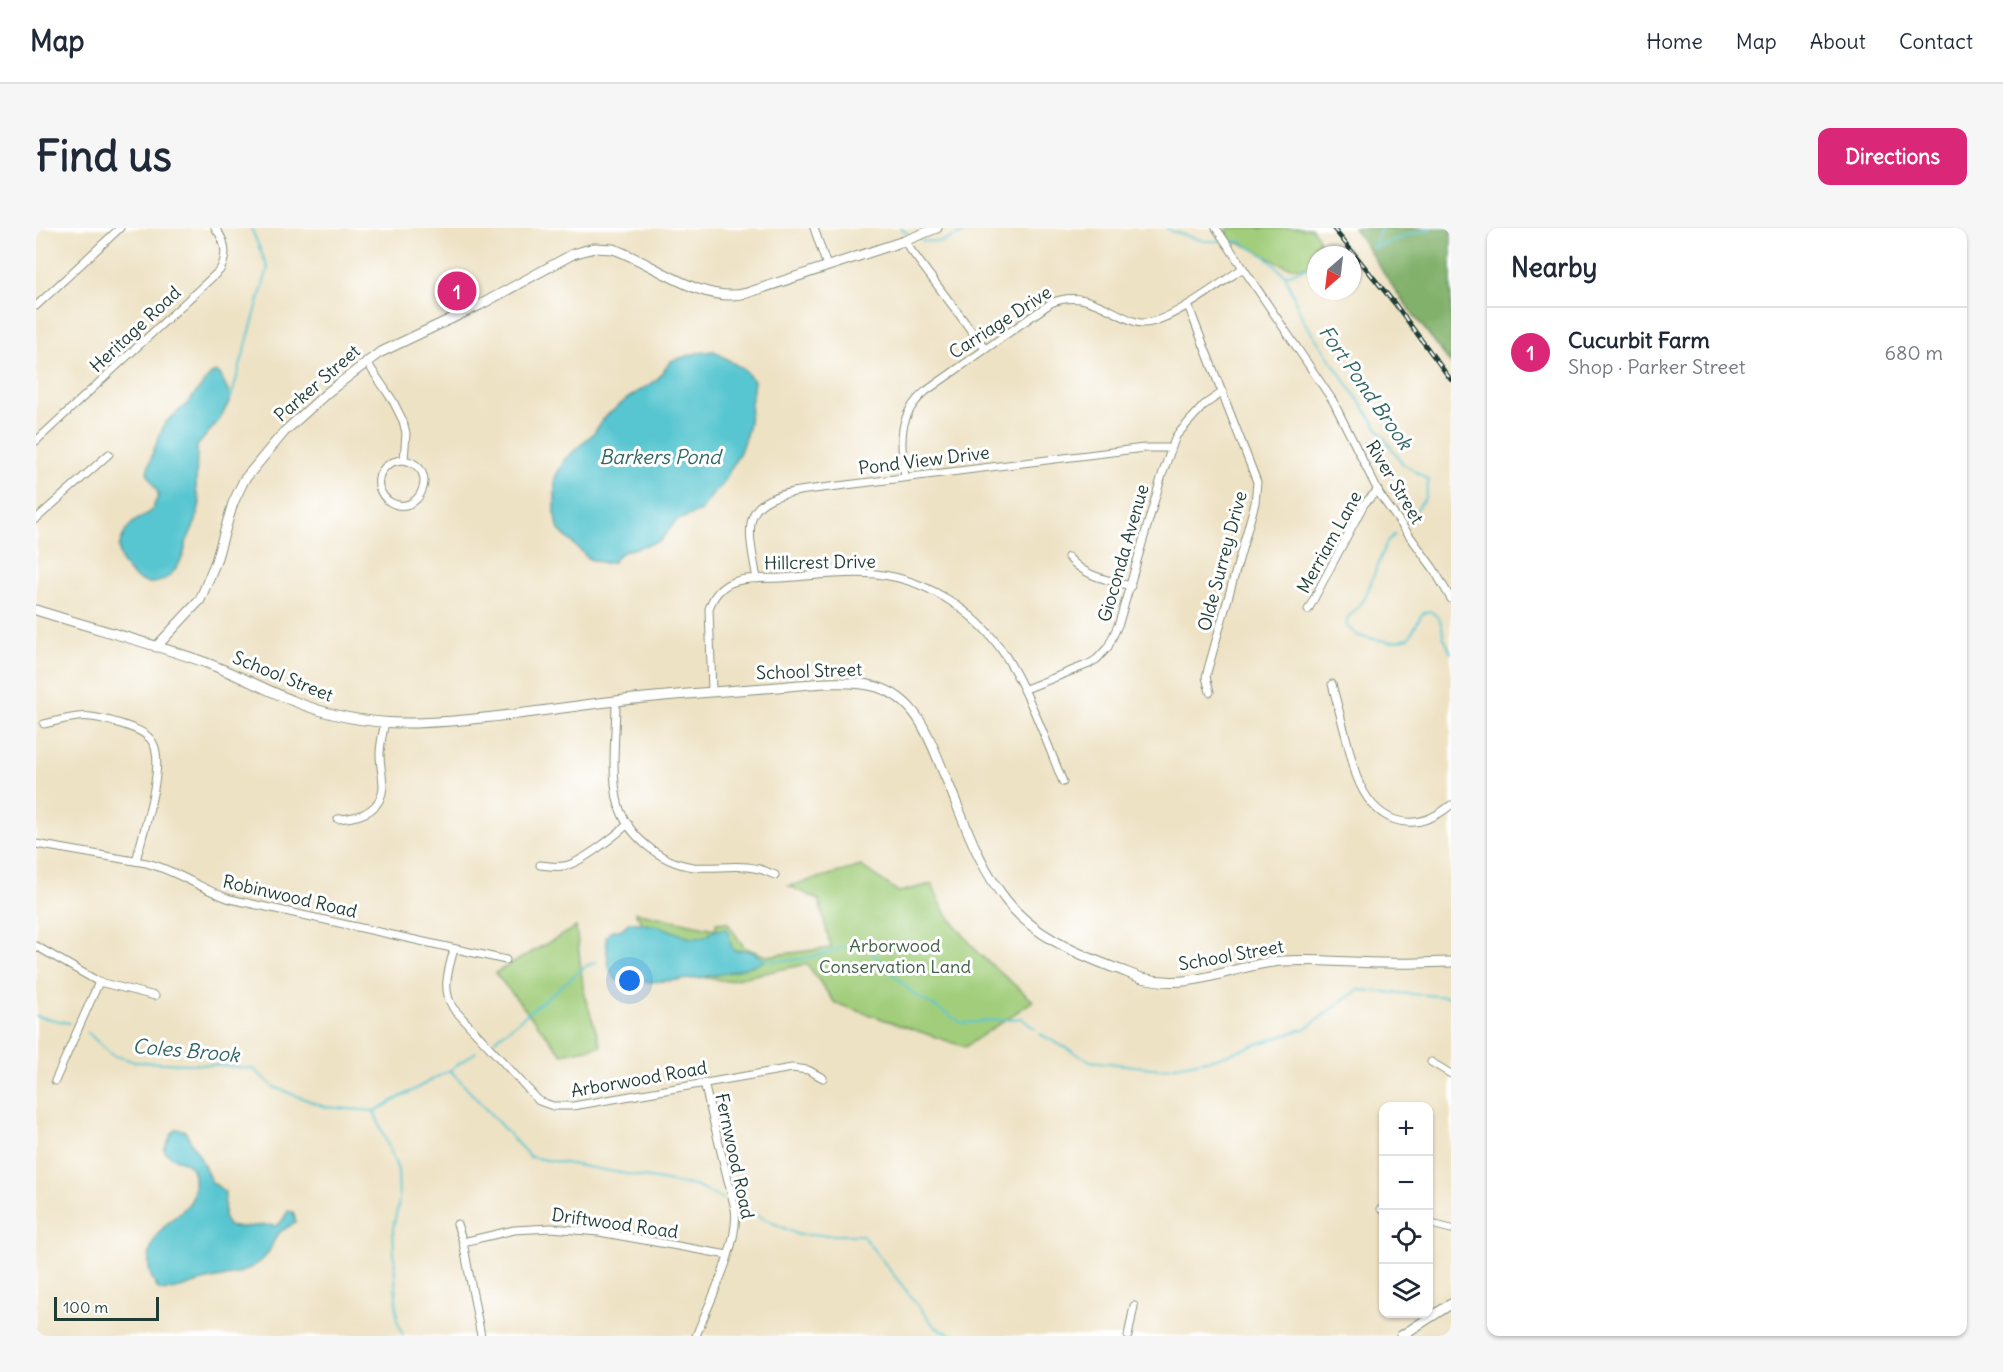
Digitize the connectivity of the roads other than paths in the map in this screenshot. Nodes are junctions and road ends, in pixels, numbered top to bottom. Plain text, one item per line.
1 (120, 228) edge
2 (215, 228) edge
3 (814, 228) edge
4 (937, 228) edge
5 (1218, 230) edge
6 (904, 241) junction
7 (828, 266) junction
8 (1243, 268) junction
9 (1188, 305) junction
10 (36, 306) edge
11 (985, 349) junction
12 (366, 362) junction
13 (1223, 392) junction
14 (36, 441) edge
15 (1171, 448) junction
16 (109, 453) dead end
17 (404, 460) junction
18 (905, 477) junction
19 (1378, 490) junction
20 (36, 519) edge
21 (1068, 557) dead end
22 (758, 579) junction
23 (1131, 586) junction
24 (1451, 599) edge
25 (36, 610) edge
26 (1308, 610) dead end
27 (156, 646) junction
28 (1332, 684) dead end
29 (1023, 690) junction
30 (712, 691) junction
31 (1210, 692) dead end
32 (616, 701) junction
33 (385, 722) junction
34 (44, 724) dead end
35 (1063, 782) dead end
36 (1451, 805) edge
37 (338, 819) dead end
38 (628, 824) junction
39 (36, 844) edge
40 (136, 861) junction
41 (540, 865) dead end
42 (775, 875) dead end
43 (36, 946) edge
44 (454, 949) junction
45 (506, 960) dead end
46 (1451, 962) edge
47 (99, 982) junction
48 (155, 996) dead end
49 (1431, 1062) dead end
50 (1451, 1074) edge
51 (823, 1078) dead end
52 (55, 1081) dead end
53 (704, 1083) junction
54 (457, 1224) dead end
55 (1433, 1224) edge
56 (1451, 1229) edge
57 (463, 1242) junction
58 (728, 1255) junction
59 (1451, 1304) edge
60 (1134, 1306) dead end
61 (481, 1336) edge
62 (696, 1336) edge
63 (1128, 1336) edge
64 (1401, 1336) edge

1 - 10 street
2 - 14 street, Heritage Road
3 - 7 street
4 - 6 street, Parker Street
5 - 8 street, River Street
6 - 7 street, Parker Street
6 - 11 street
7 - 12 street, Parker Street
8 - 9 street, Carriage Drive
8 - 19 street, River Street
9 - 11 street, Carriage Drive
9 - 13 street, Olde Surrey Drive
11 - 18 street, Carriage Drive
12 - 17 street
12 - 27 street, Parker Street
13 - 15 street, Gioconda Avenue
13 - 31 street, Olde Surrey Drive
15 - 18 street, Pond View Drive
15 - 23 street, Gioconda Avenue
16 - 20 street
17 - 17 street
18 - 22 street, Pond View Drive
19 - 24 street, River Street
19 - 26 street, Merriam Lane
21 - 23 street
22 - 29 street, Hillcrest Drive
22 - 30 street, Hillcrest Drive
23 - 29 street, Gioconda Avenue
25 - 27 street, School Street
27 - 33 street, School Street
28 - 36 street
29 - 35 street, Hillcrest Drive
30 - 32 street, School Street
30 - 46 street, School Street
32 - 33 street, School Street
32 - 38 street
33 - 37 street
34 - 40 street
38 - 41 street
38 - 42 street
39 - 40 street, Robinwood Road
40 - 44 street, Robinwood Road
43 - 47 street
44 - 45 street, Robinwood Road
44 - 53 street, Arborwood Road
47 - 48 street
47 - 52 street
49 - 50 street
51 - 53 street, Arborwood Road
53 - 58 street, Fernwood Road
54 - 57 street
55 - 56 street
57 - 58 street, Driftwood Road
57 - 61 street
58 - 62 street, Fernwood Road
59 - 64 street
60 - 63 street

